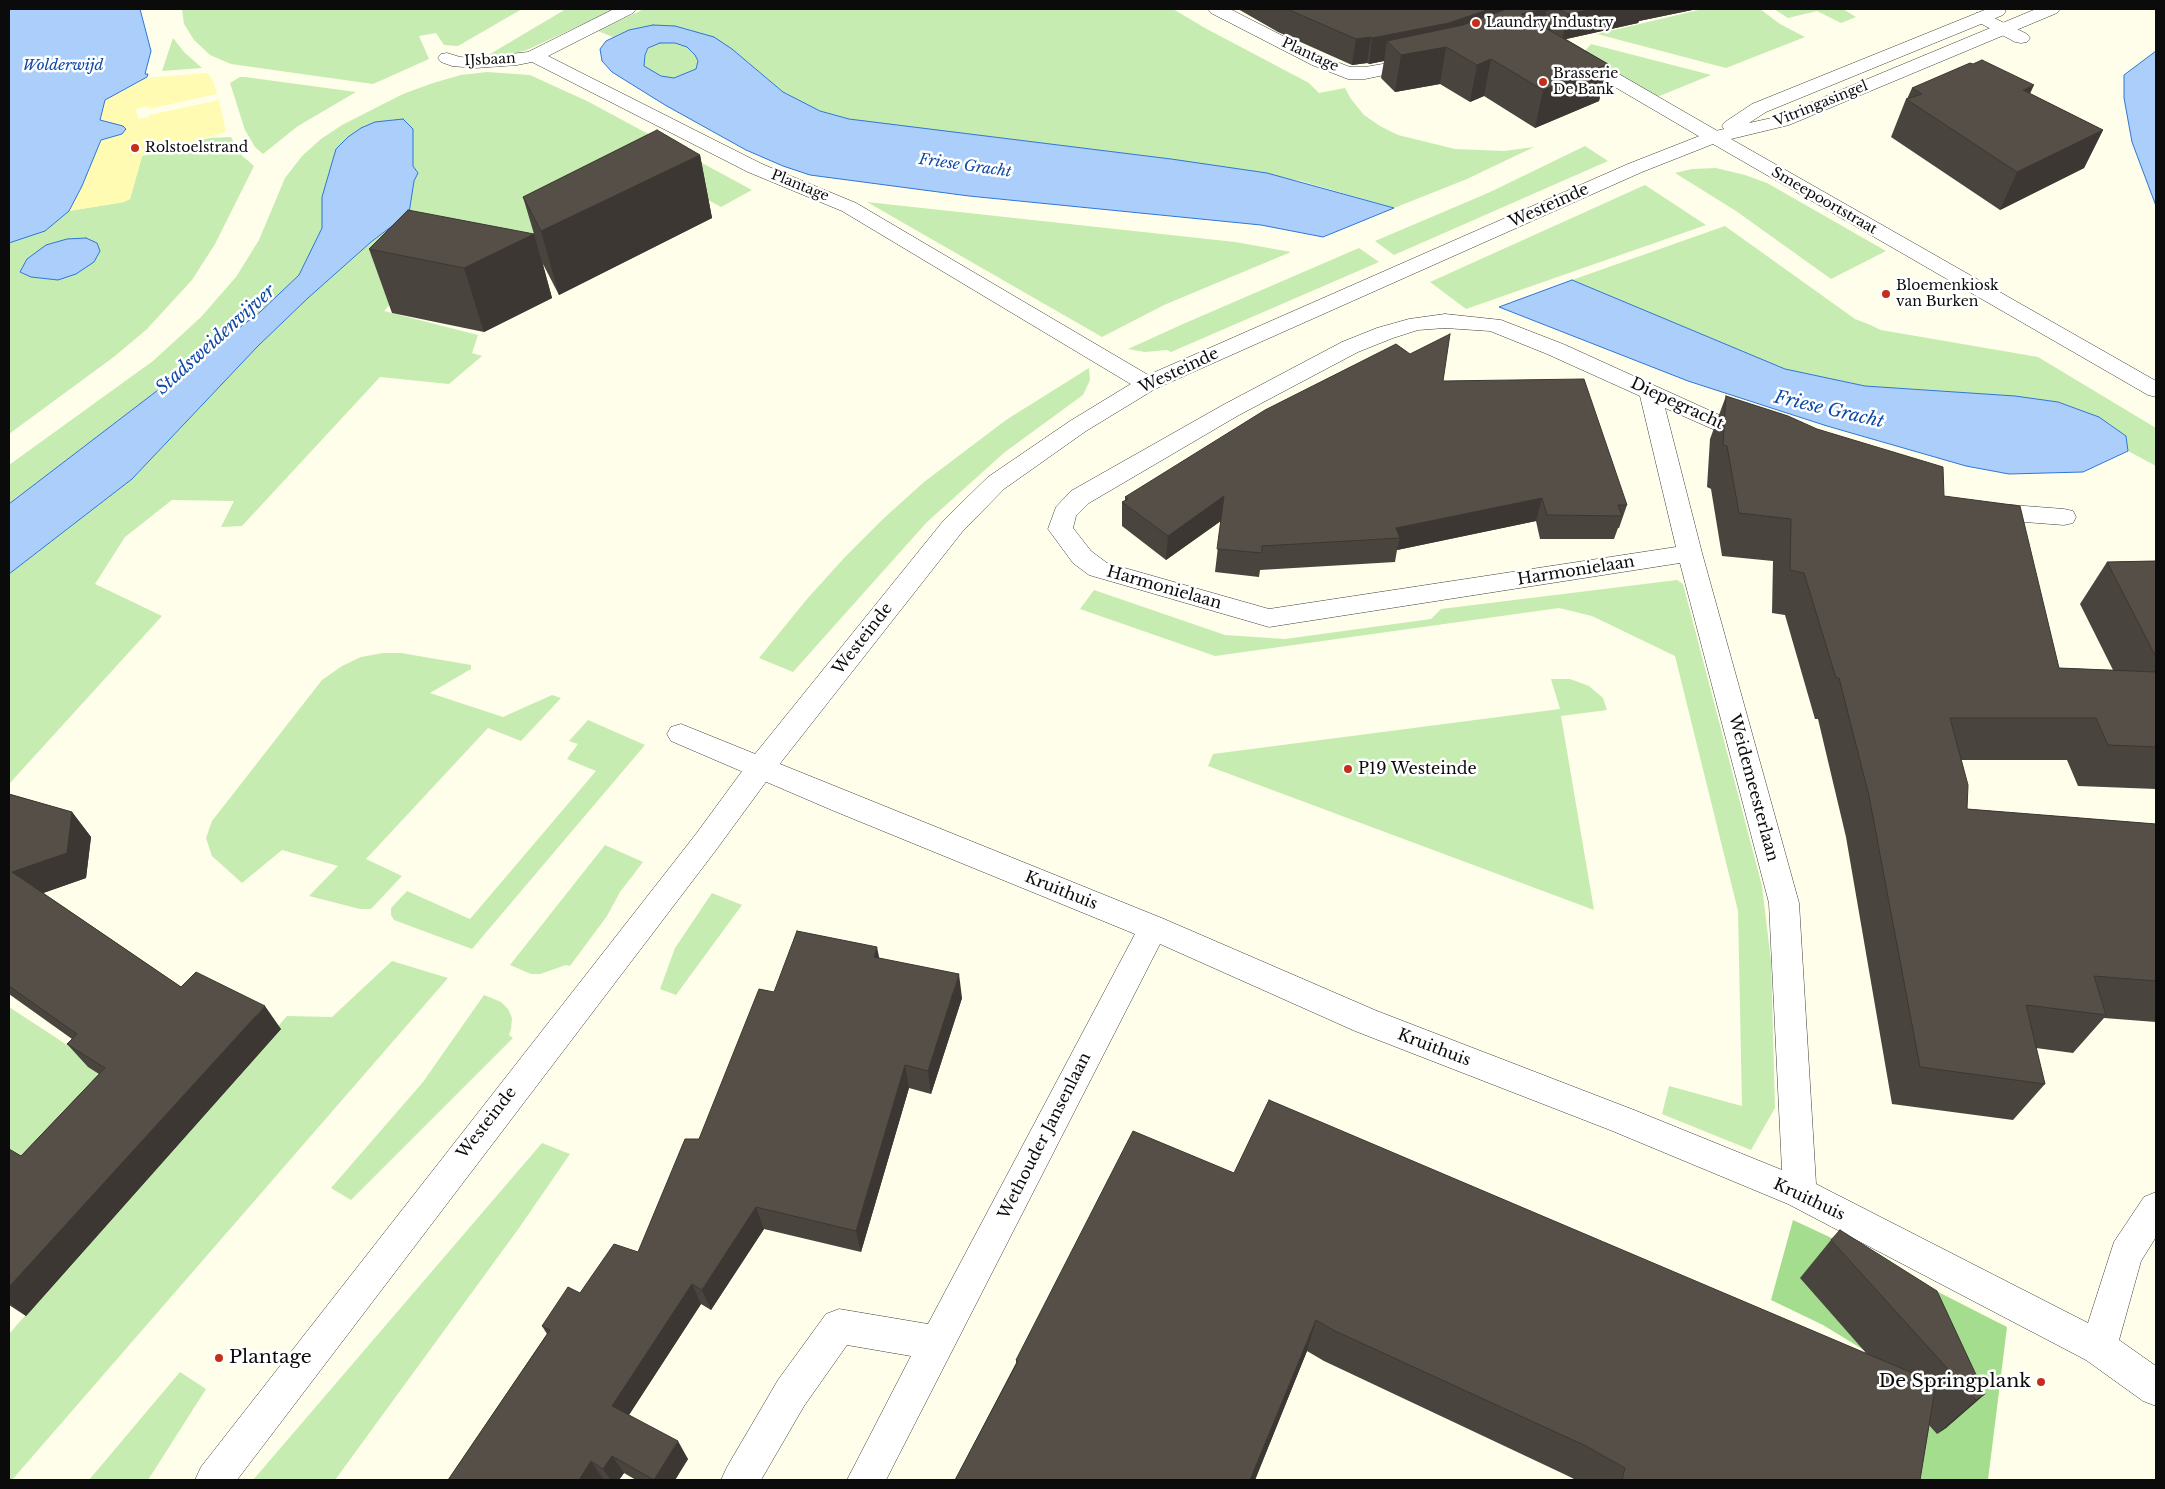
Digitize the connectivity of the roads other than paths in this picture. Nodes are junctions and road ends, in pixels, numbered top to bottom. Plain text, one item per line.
1 (627, 9) edge
2 (1217, 9) edge
3 (2002, 9) edge
4 (2051, 9) edge
5 (1982, 17) junction
6 (2003, 29) junction
7 (2021, 38) dead end
8 (1557, 46) edge
9 (534, 56) junction
10 (447, 58) dead end
11 (1434, 60) edge
12 (1714, 137) junction
13 (1469, 322) joint
14 (1147, 384) junction
15 (2156, 390) edge
16 (1650, 392) junction
17 (1764, 444) edge
18 (1965, 507) edge
19 (2064, 517) dead end
20 (1690, 553) junction
21 (681, 734) dead end
22 (761, 767) junction
23 (1153, 928) junction
24 (1800, 1193) junction
25 (2156, 1208) edge
26 (938, 1343) junction
27 (2099, 1347) junction
28 (2156, 1388) edge
29 (214, 1480) edge
30 (740, 1480) edge
31 (866, 1480) edge

1 - 9 street
2 - 11 street, Plantage
3 - 5 street, Vitringasingel
4 - 6 street, Vitringasingel
5 - 6 street
5 - 12 street, Vitringasingel
6 - 7 street
6 - 12 street, Vitringasingel
8 - 12 street, Smeepoortstraat
9 - 10 street, IJsbaan
9 - 14 street, Plantage
12 - 14 street, Westeinde
12 - 15 street, Smeepoortstraat
13 - 16 street, Diepegracht
13 - 20 street, Harmonielaan
14 - 22 street, Westeinde
16 - 17 street, Diepegracht
16 - 20 street, Weidemeesterlaan
18 - 19 street
20 - 24 street, Weidemeesterlaan
21 - 22 street
22 - 23 street, Kruithuis
22 - 29 street, Westeinde
23 - 24 street, Kruithuis
23 - 26 street, Wethouder Jansenlaan
24 - 27 street, Kruithuis
25 - 27 street
26 - 30 street
26 - 31 street, Wethouder Jansenlaan
27 - 28 street, Kruithuis

